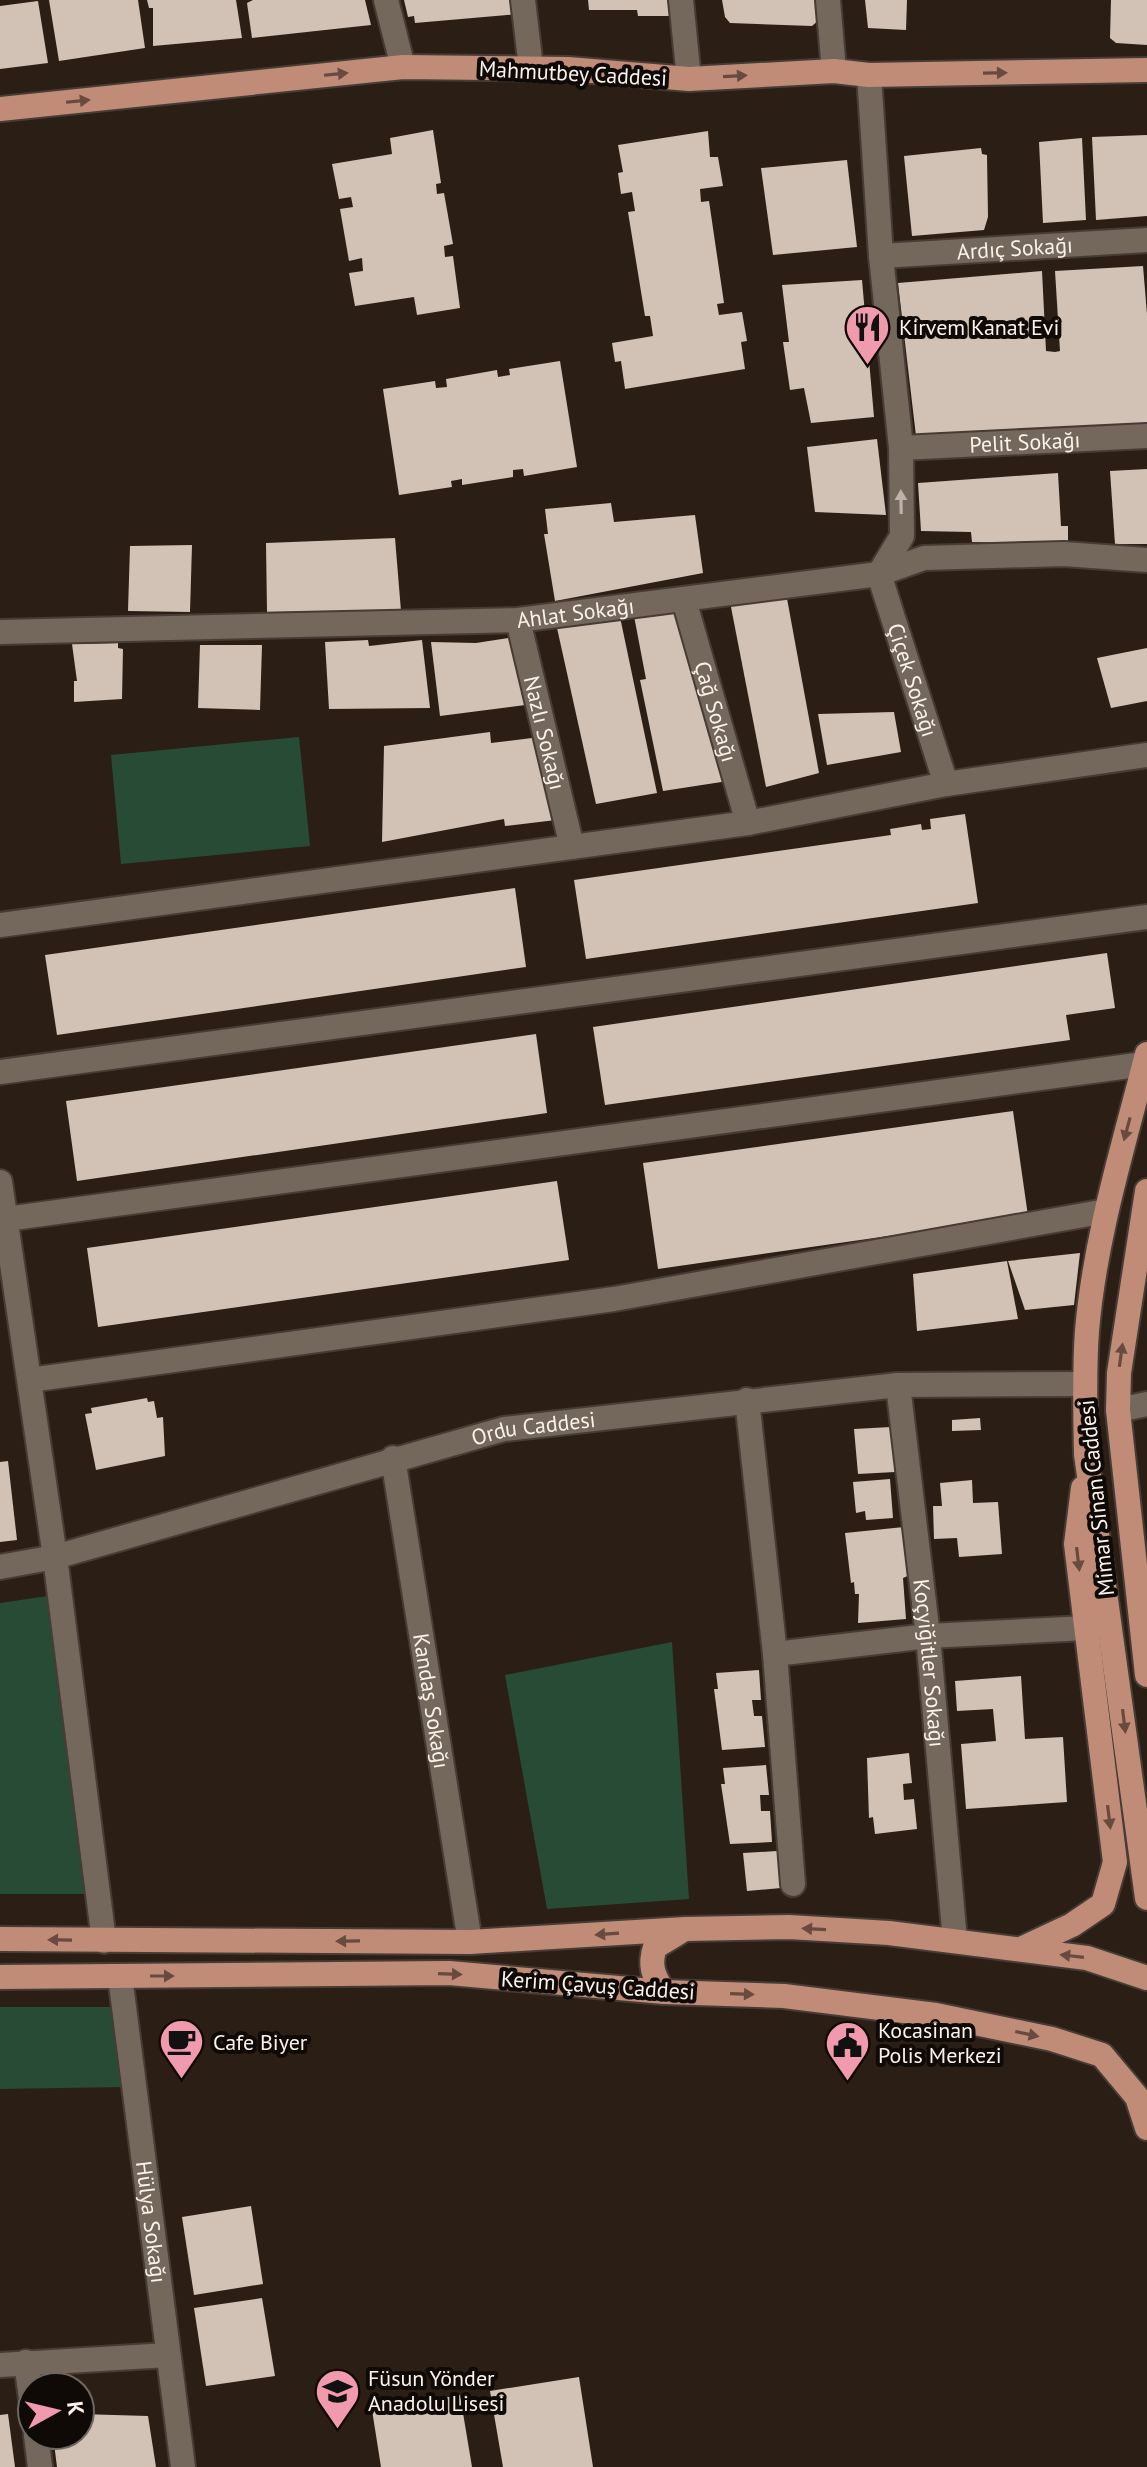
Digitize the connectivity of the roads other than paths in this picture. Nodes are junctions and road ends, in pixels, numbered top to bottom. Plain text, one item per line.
1 (386, 0) edge
2 (523, 0) edge
3 (681, 0) edge
4 (828, 0) edge
5 (403, 67) junction
6 (531, 68) junction
7 (1147, 70) edge
8 (834, 71) junction
9 (869, 75) junction
10 (689, 79) junction
11 (0, 109) edge
12 (1147, 240) edge
13 (881, 256) junction
14 (1147, 436) edge
15 (901, 448) junction
16 (1147, 560) edge
17 (879, 574) junction
18 (684, 600) junction
19 (518, 620) junction
20 (0, 632) edge
21 (1147, 755) edge
22 (946, 784) junction
23 (748, 823) junction
24 (572, 847) junction
25 (1147, 917) edge
26 (0, 925) edge
27 (1146, 1059) edge
28 (0, 1072) edge
29 (0, 1182) edge
30 (1147, 1191) edge
31 (1106, 1211) junction
32 (6, 1219) junction
33 (10, 1316) edge
34 (30, 1380) junction
35 (1084, 1384) junction
36 (898, 1385) junction
37 (747, 1400) junction
38 (1147, 1404) edge
39 (1118, 1410) junction
40 (1086, 1454) junction
41 (393, 1458) junction
42 (1123, 1461) junction
43 (1147, 1525) edge
44 (55, 1557) junction
45 (0, 1567) edge
46 (1086, 1628) junction
47 (928, 1636) junction
48 (775, 1654) junction
49 (1147, 1675) edge
50 (793, 1884) dead end
51 (1147, 1898) edge
52 (685, 1929) junction
53 (0, 1939) edge
54 (104, 1941) junction
55 (955, 1941) junction
56 (470, 1942) junction
57 (1021, 1949) junction
58 (120, 1976) junction
59 (0, 1977) edge
60 (1147, 1978) edge
61 (664, 1992) junction
62 (1147, 2128) edge
63 (168, 2355) junction
64 (26, 2362) junction
65 (0, 2365) edge
66 (27, 2371) edge
67 (183, 2467) edge

1 - 5 street
2 - 6 street
3 - 10 street
4 - 8 street
5 - 6 main road, Mahmutbey Caddesi
11 -> 5 main road, Mahmutbey Caddesi
6 - 10 main road, Mahmutbey Caddesi
9 -> 7 main road, Mahmutbey Caddesi
8 - 9 main road, Mahmutbey Caddesi
10 -> 8 main road, Mahmutbey Caddesi
9 - 13 street
12 - 13 street, Ardıç Sokağı
13 - 15 street
14 - 15 street, Pelit Sokağı
17 -> 15 street
16 - 17 street, Ahlat Sokağı
17 - 18 street, Ahlat Sokağı
17 - 22 street, Çiçek Sokağı
18 - 19 street, Ahlat Sokağı
18 - 23 street, Çağ Sokağı
19 - 20 street, Ahlat Sokağı
19 - 24 street, Nazlı Sokağı
21 - 22 street
22 - 23 street
23 - 24 street
24 - 26 street
25 - 28 street
27 -> 31 main road, Mimar Sinan Caddesi
27 - 32 street
29 - 32 street
39 -> 30 main road, Mimar Sinan Caddesi
31 - 34 street
31 - 35 main road, Mimar Sinan Caddesi
32 - 33 street
33 - 34 street
34 - 44 street
35 - 36 street, Ordu Caddesi
35 - 40 main road, Mimar Sinan Caddesi
36 - 37 street, Ordu Caddesi
36 - 47 street, Koçyiğitler Sokağı
37 - 41 street, Ordu Caddesi
37 - 48 street
38 - 39 street
39 - 42 main road, Mimar Sinan Caddesi
40 -> 46 main road
40 -> 51 main road, Mimar Sinan Caddesi
41 - 44 street, Ordu Caddesi
41 - 56 street, Kandaş Sokağı
42 - 43 main road
42 - 49 main road, Mimar Sinan Caddesi
44 - 45 street, Ordu Caddesi
44 - 54 street
46 - 47 street
46 -> 57 main road
47 - 48 street
47 - 55 street, Koçyiğitler Sokağı
48 - 50 street
55 -> 52 main road, Kerim Çavuş Caddesi
52 -> 56 main road, Kerim Çavuş Caddesi
52 - 61 main road
54 -> 53 main road, Kerim Çavuş Caddesi
56 -> 54 main road, Kerim Çavuş Caddesi
55 - 57 main road, Kerim Çavuş Caddesi
60 -> 57 main road, Kerim Çavuş Caddesi
58 - 59 main road, Kerim Çavuş Caddesi
58 -> 61 main road, Kerim Çavuş Caddesi
58 - 63 street, Hülya Sokağı
61 -> 62 main road, Kerim Çavuş Caddesi
63 - 64 street
63 - 67 street, Hülya Sokağı
64 - 65 street
64 - 66 street

